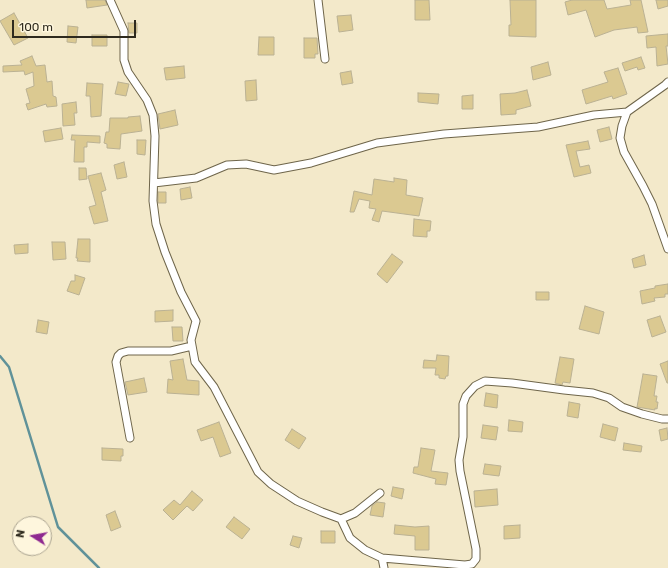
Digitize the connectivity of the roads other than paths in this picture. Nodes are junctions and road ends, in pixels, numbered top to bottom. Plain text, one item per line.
1 (110, 0) edge
2 (318, 0) edge
3 (325, 59) dead end
4 (668, 82) edge
5 (627, 112) junction
6 (154, 183) junction
7 (668, 250) edge
8 (192, 346) junction
9 (668, 419) edge
10 (130, 438) dead end
11 (380, 493) dead end
12 (341, 519) junction
13 (382, 558) junction
14 (384, 568) edge

1 - 6 street
2 - 3 street
4 - 5 street
5 - 6 street
5 - 7 street
6 - 8 street
8 - 10 street
8 - 12 street
9 - 13 street
11 - 12 street
12 - 13 street
13 - 14 street

